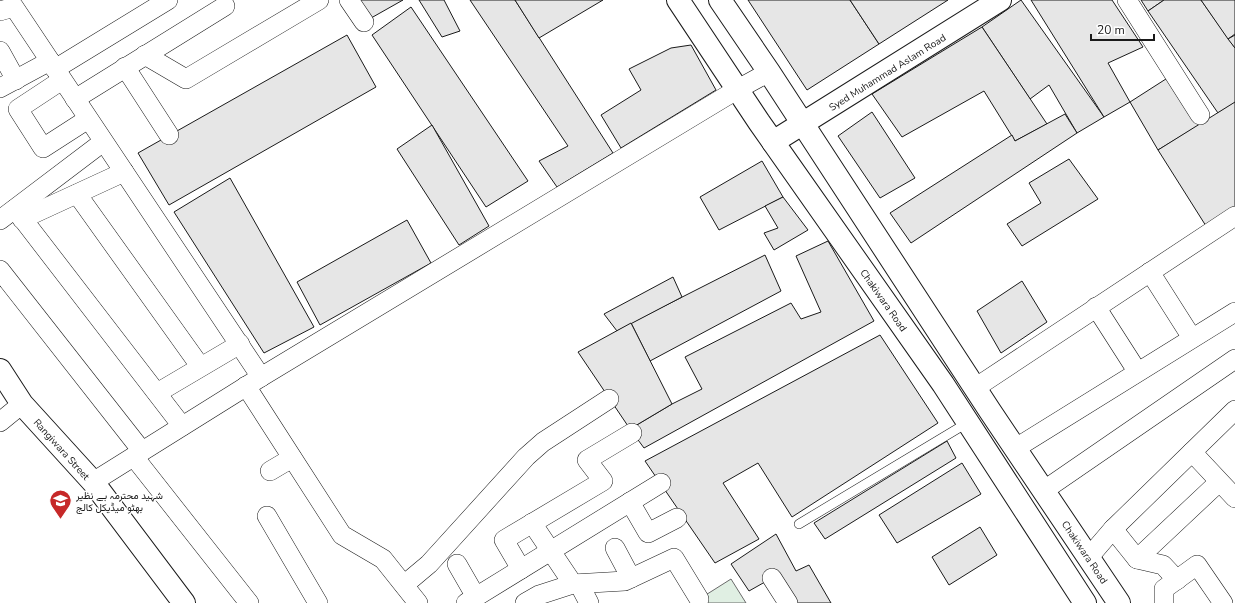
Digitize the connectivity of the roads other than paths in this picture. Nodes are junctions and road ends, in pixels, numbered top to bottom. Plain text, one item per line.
1 (168, 0) edge
2 (319, 0) edge
3 (349, 0) edge
4 (678, 0) edge
5 (720, 0) edge
6 (1000, 0) edge
7 (1127, 0) edge
8 (10, 6) edge
9 (225, 6) dead end
10 (364, 22) dead end
11 (0, 51) edge
12 (145, 55) junction
13 (125, 68) junction
14 (56, 70) junction
15 (769, 72) junction
16 (8, 84) edge
17 (738, 88) junction
18 (75, 99) junction
19 (1200, 114) dead end
20 (88, 119) junction
21 (802, 125) junction
22 (169, 135) dead end
23 (104, 142) junction
24 (773, 142) junction
25 (124, 172) junction
26 (78, 194) junction
27 (9, 214) edge
28 (1235, 216) edge
29 (0, 270) edge
30 (1150, 272) junction
31 (1096, 307) junction
32 (1235, 312) edge
33 (1192, 338) junction
34 (240, 344) junction
35 (1235, 359) edge
36 (200, 366) junction
37 (0, 370) edge
38 (1137, 371) junction
39 (254, 381) junction
40 (976, 388) junction
41 (157, 393) junction
42 (609, 399) dead end
43 (22, 404) junction
44 (1235, 410) edge
45 (0, 422) edge
46 (968, 423) junction
47 (182, 426) junction
48 (632, 433) dead end
49 (1016, 448) junction
50 (1192, 452) junction
51 (138, 454) junction
52 (292, 458) junction
53 (270, 471) dead end
54 (93, 482) junction
55 (1219, 482) junction
56 (661, 483) dead end
57 (1043, 491) junction
58 (1235, 498) edge
59 (630, 502) junction
60 (267, 516) dead end
61 (676, 518) dead end
62 (532, 523) junction
63 (799, 524) dead end
64 (1113, 529) junction
65 (615, 548) dead end
66 (550, 552) junction
67 (1089, 557) junction
68 (1137, 559) junction
69 (457, 564) dead end
70 (521, 569) junction
71 (632, 578) junction
72 (772, 578) dead end
73 (1177, 580) junction
74 (576, 584) junction
75 (404, 585) junction
76 (699, 599) dead end
77 (471, 600) edge
78 (184, 603) edge
79 (249, 603) edge
80 (318, 603) edge
81 (418, 603) edge
82 (525, 603) edge
83 (589, 603) edge
84 (788, 603) edge
85 (1085, 603) edge
86 (1119, 603) edge
87 (1164, 603) edge
88 (1223, 603) edge

1 - 14 street
2 - 12 street
3 - 10 street
4 - 17 main road, Chakiwara Road
5 - 15 main road, Chakiwara Road
6 - 21 main road, Syed Muhammad Aslam Road
7 - 19 street
8 - 14 street
9 - 12 street
11 - 16 street
12 - 13 street
13 - 18 street
13 - 22 street
14 - 16 street
14 - 18 street
14 - 20 street
15 - 17 street
15 - 21 main road, Chakiwara Road
17 - 24 main road, Chakiwara Road
17 - 39 street
18 - 20 street
20 - 23 street
21 - 24 main road, Syed Muhammad Aslam Road
21 - 40 main road, Chakiwara Road
23 - 25 street
23 - 27 street
24 - 46 main road, Chakiwara Road
25 - 26 street
25 - 34 street
26 - 27 street
26 - 36 street
27 - 41 street
28 - 30 street
29 - 51 street
30 - 31 street
30 - 33 street
31 - 38 street
31 - 40 street
32 - 33 street
33 - 38 street
34 - 36 street
34 - 39 street
35 - 57 street
36 - 41 street
37 - 43 main road, Rangiwara Street
38 - 49 street
39 - 47 street
39 - 52 street
40 - 49 main road, Chakiwara Road
41 - 47 street
42 - 75 street
43 - 45 street
43 - 54 main road, Rangiwara Street
44 - 50 street
46 - 63 lane
46 - 85 main road, Chakiwara Road
47 - 51 street
48 - 62 street
49 - 57 main road, Chakiwara Road
50 - 55 street
50 - 64 street
51 - 54 street
51 - 79 street
52 - 53 street
52 - 75 street
54 - 78 main road, Rangiwara Street
55 - 58 street
55 - 68 street
56 - 59 street
57 - 67 main road, Chakiwara Road
59 - 61 street
59 - 66 street
60 - 80 street
62 - 66 street
62 - 70 street
64 - 67 street
64 - 68 street
65 - 71 street
66 - 70 street
66 - 74 street
67 - 86 main road, Chakiwara Road
68 - 73 street
69 - 77 street
70 - 77 street
71 - 74 street
71 - 76 street
72 - 84 street
73 - 87 street
73 - 88 street
74 - 82 street
74 - 83 street
75 - 81 street

